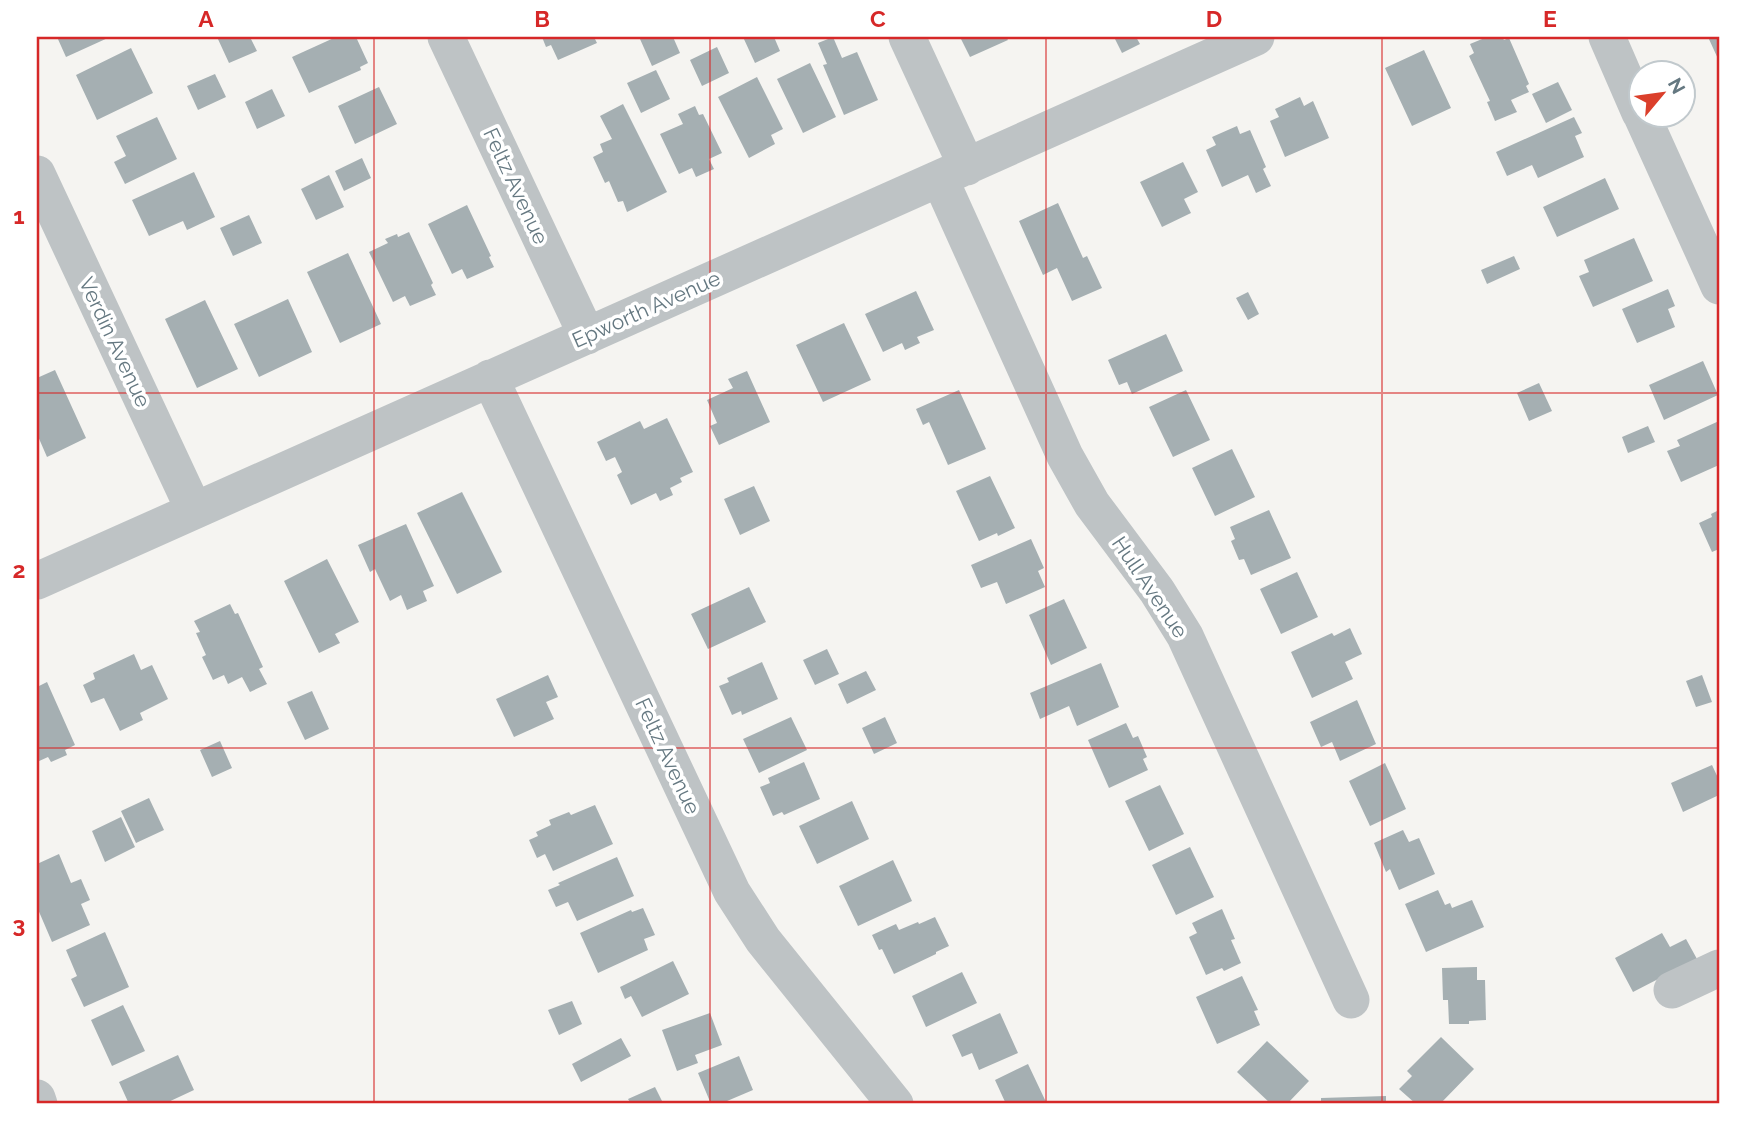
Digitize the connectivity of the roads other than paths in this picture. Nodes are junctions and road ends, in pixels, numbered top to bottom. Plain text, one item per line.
1 (446, 37) edge
2 (907, 37) edge
3 (1256, 37) edge
4 (1607, 37) edge
5 (1626, 80) edge
6 (1648, 130) edge
7 (954, 173) junction
8 (37, 174) edge
9 (1719, 286) edge
10 (587, 336) junction
11 (490, 378) junction
12 (194, 509) junction
13 (37, 581) edge
14 (1719, 968) edge
15 (1672, 990) dead end
16 (1351, 1000) dead end
17 (37, 1098) edge
18 (39, 1104) edge
19 (895, 1104) edge

1 - 10 street, Feltz Avenue
2 - 7 street, Hull Avenue
3 - 7 street, Epworth Avenue
4 - 5 street
6 - 9 street
7 - 10 street, Epworth Avenue
7 - 16 street, Hull Avenue
8 - 12 street, Verdin Avenue
10 - 11 street, Epworth Avenue
11 - 12 street, Epworth Avenue
11 - 19 street, Feltz Avenue
12 - 13 street, Epworth Avenue
14 - 15 street
17 - 18 street

